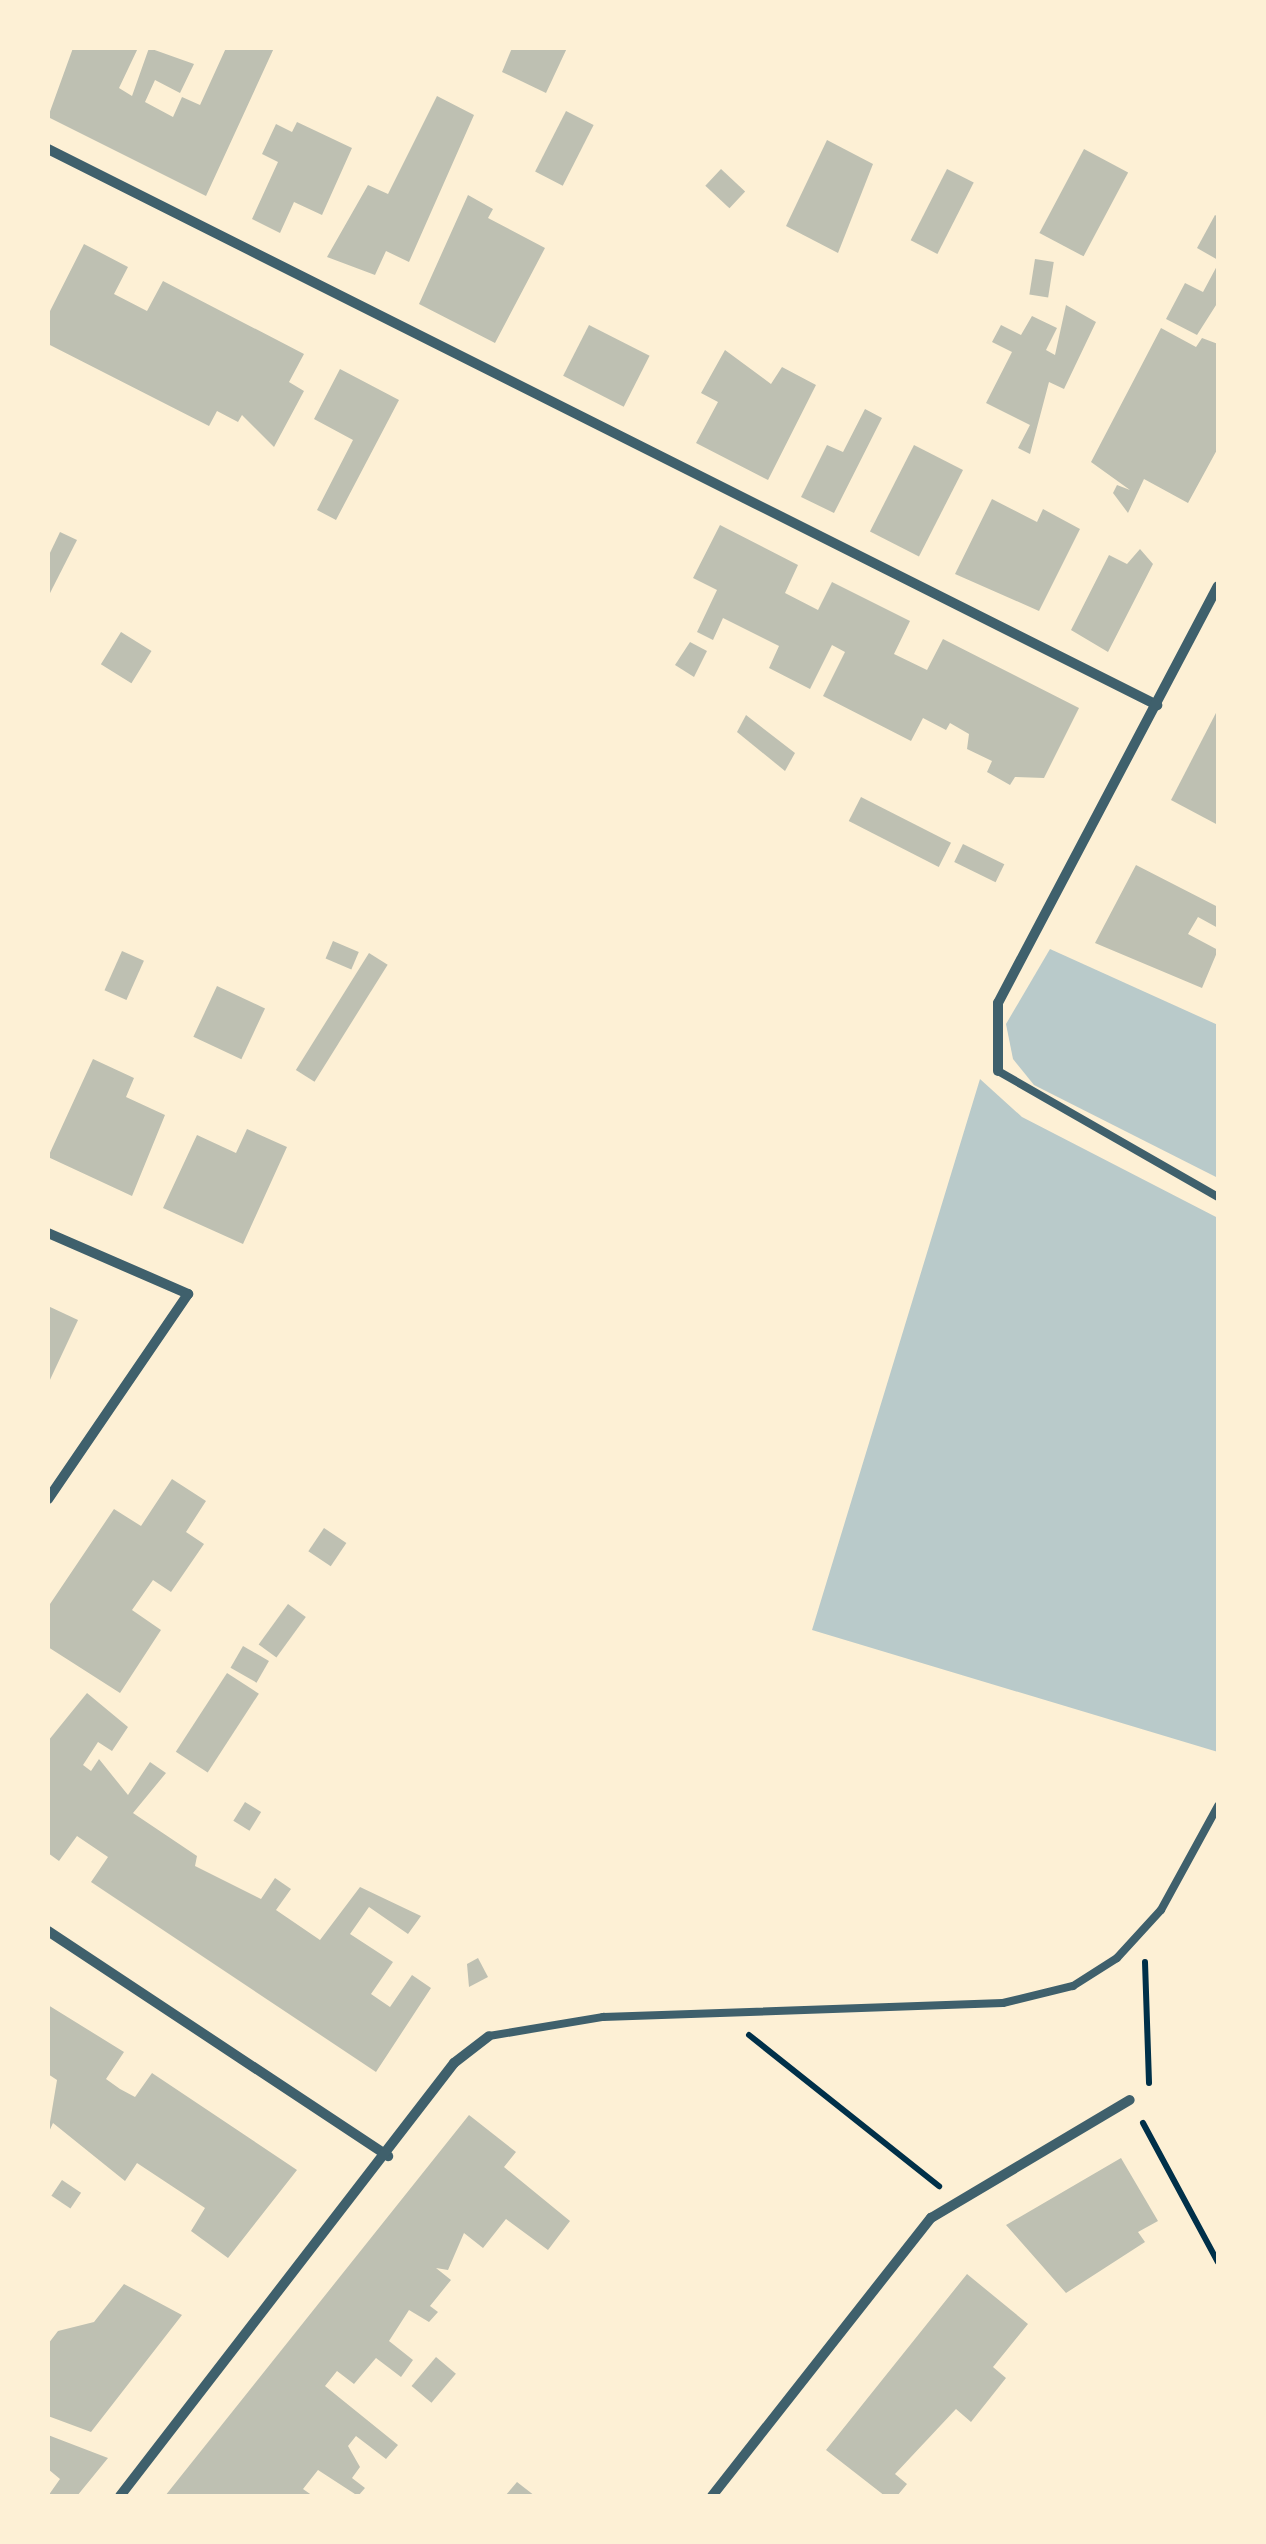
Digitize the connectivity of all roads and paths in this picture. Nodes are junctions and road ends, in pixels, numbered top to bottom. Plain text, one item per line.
1 (48, 149) edge
2 (1218, 586) edge
3 (1156, 705) junction
4 (998, 1071) joint
5 (1218, 1197) edge
6 (48, 1234) edge
7 (48, 1500) edge
8 (1218, 1806) edge
9 (48, 1931) edge
10 (1134, 1940) junction
11 (721, 2013) junction
12 (490, 2036) joint
13 (1130, 2100) junction
14 (388, 2156) junction
15 (959, 2201) junction
16 (1218, 2262) edge
17 (120, 2496) edge
18 (712, 2496) edge

1 - 3 street
2 - 3 street
3 - 4 street
4 - 5 lane
6 - 7 street
8 - 10 lane
9 - 14 street
10 - 11 lane
10 - 13 path
11 - 12 lane
11 - 15 path
12 - 14 street
13 - 15 street
13 - 16 path
14 - 17 street
15 - 18 street

